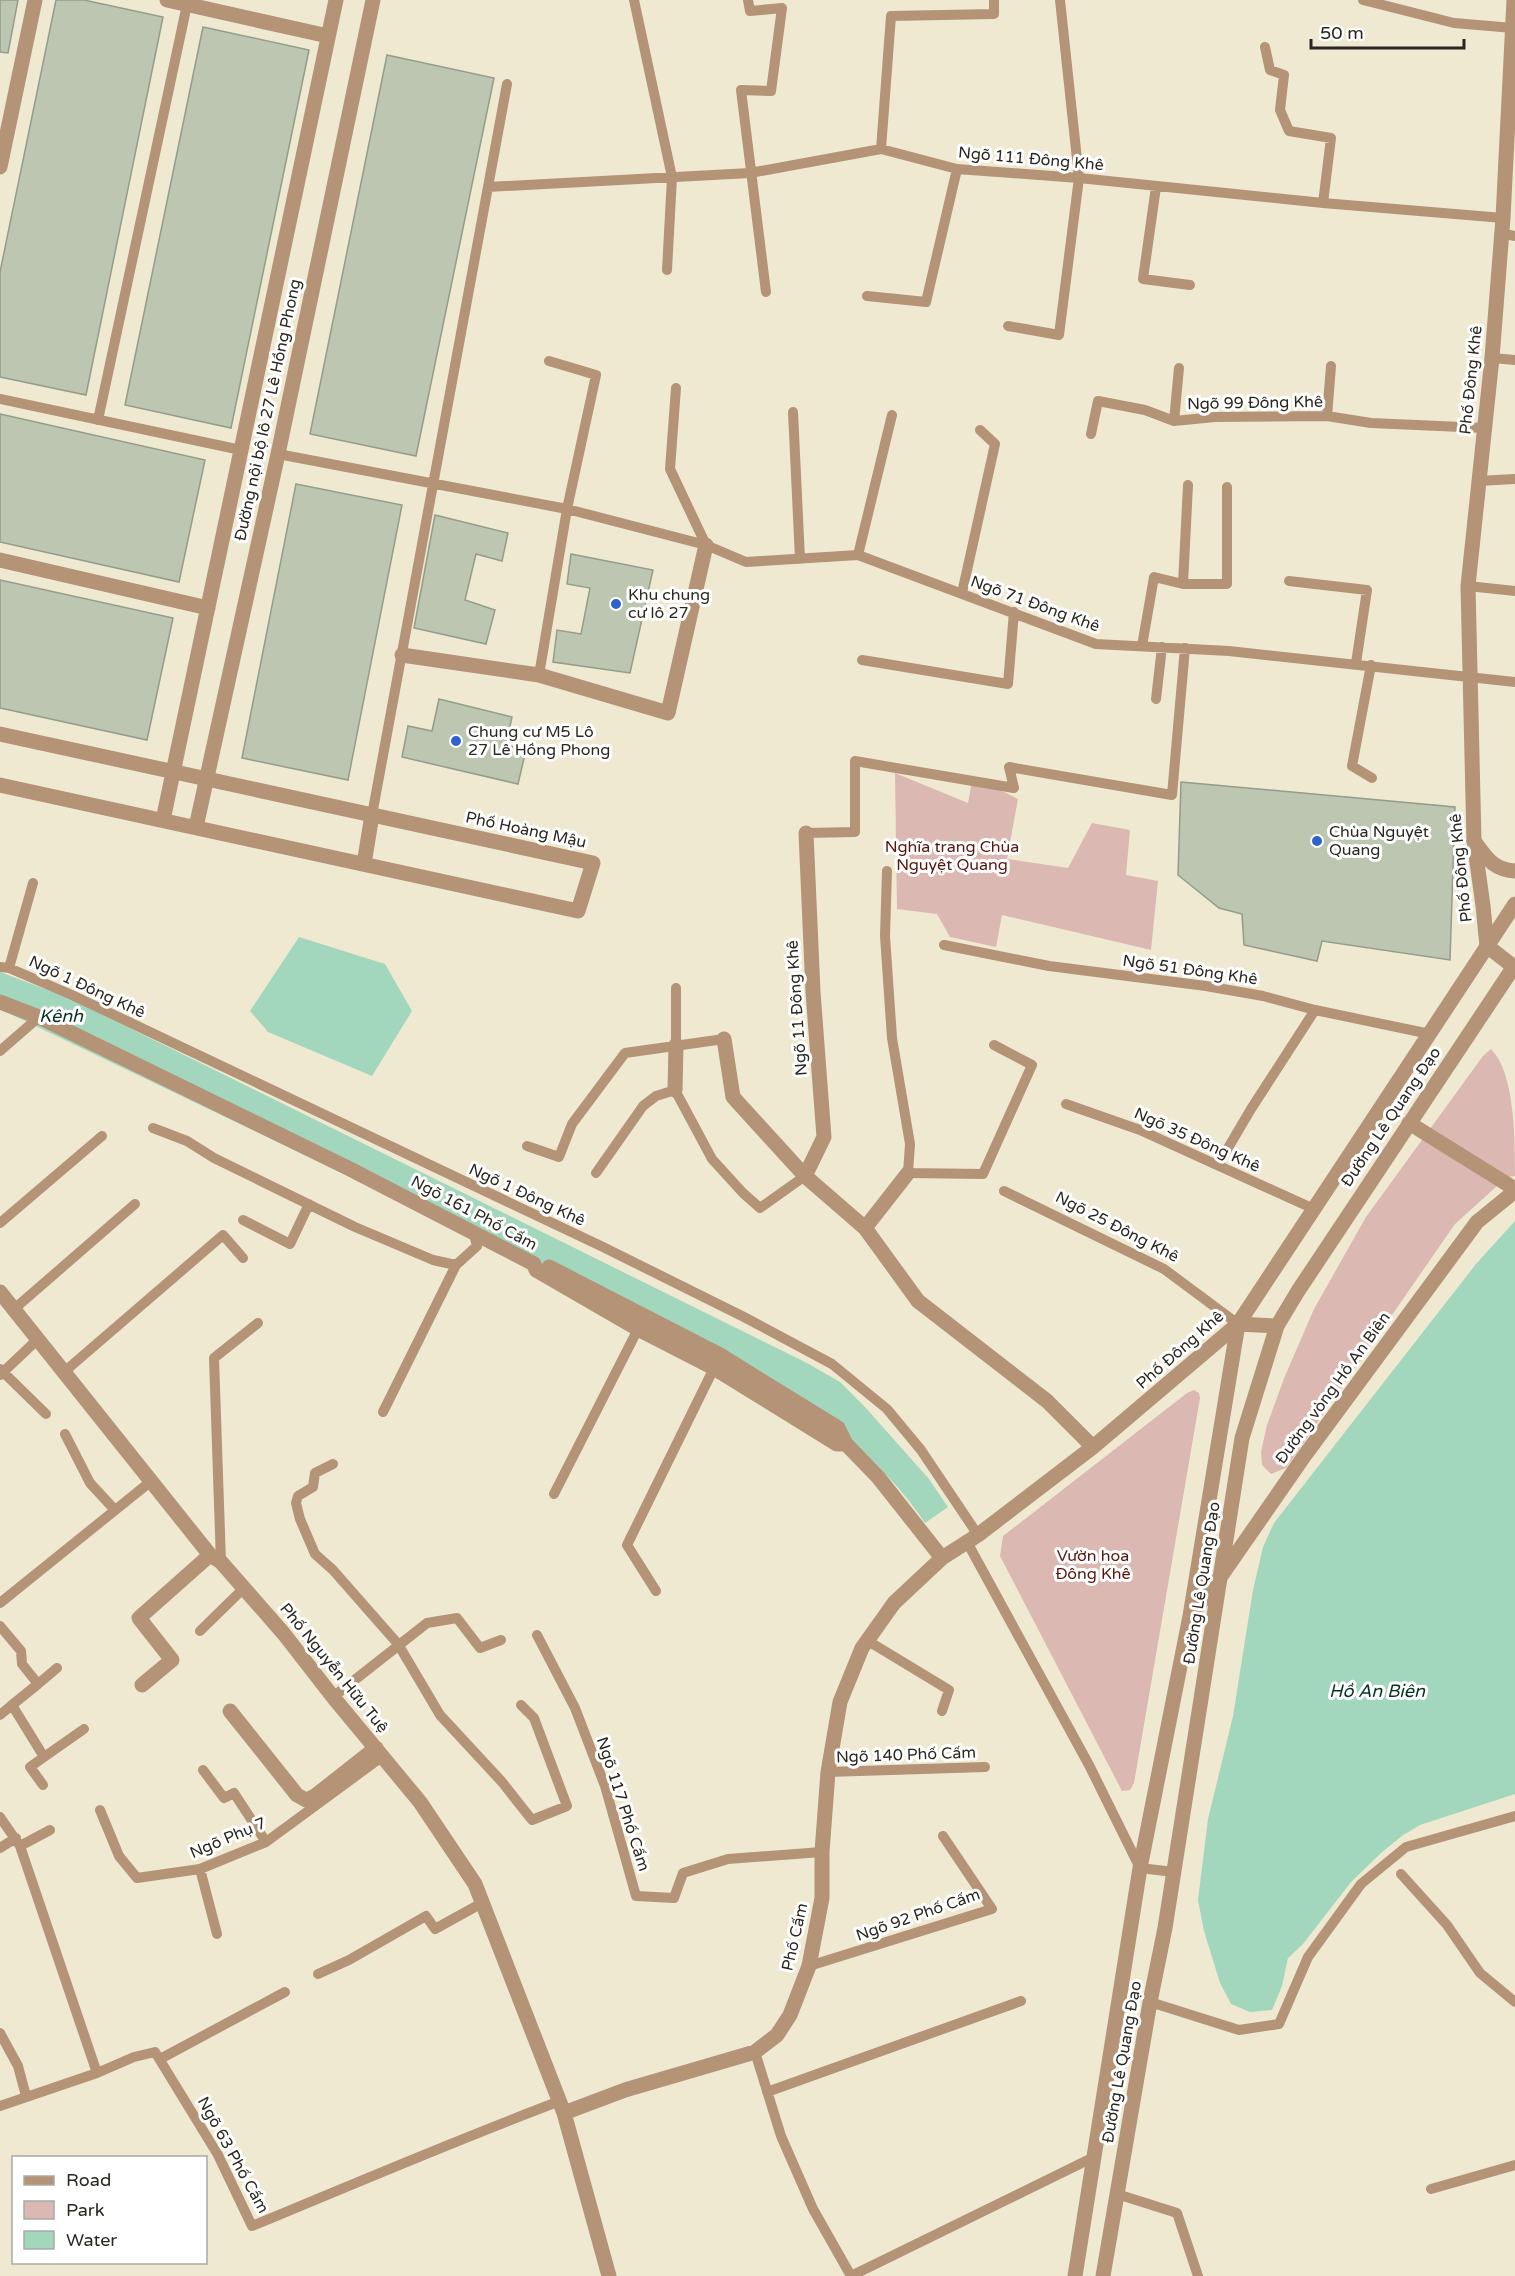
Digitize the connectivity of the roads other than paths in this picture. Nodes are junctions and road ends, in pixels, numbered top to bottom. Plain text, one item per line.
1 (35, 0) edge
2 (167, 0) edge
3 (336, 0) edge
4 (373, 0) edge
5 (634, 0) edge
6 (748, 0) edge
7 (994, 0) edge
8 (1060, 0) edge
9 (1363, 0) edge
10 (1514, 0) edge
11 (188, 3) edge
12 (1513, 28) junction
13 (328, 36) junction
14 (1265, 47) dead end
15 (507, 84) dead end
16 (881, 149) junction
17 (0, 167) edge
18 (1511, 167) edge
19 (957, 169) junction
20 (750, 173) junction
21 (672, 177) junction
22 (1079, 178) junction
23 (488, 187) junction
24 (1156, 187) junction
25 (1323, 203) junction
26 (1503, 218) junction
27 (1508, 235) edge
28 (666, 270) dead end
29 (1190, 285) dead end
30 (766, 292) dead end
31 (867, 296) dead end
32 (1008, 326) dead end
33 (1492, 358) junction
34 (1515, 360) edge
35 (549, 361) dead end
36 (1331, 366) dead end
37 (1179, 368) dead end
38 (676, 388) dead end
39 (0, 399) edge
40 (793, 412) dead end
41 (892, 415) dead end
42 (1327, 416) junction
43 (98, 420) junction
44 (1174, 420) junction
45 (1484, 428) junction
46 (980, 430) dead end
47 (1091, 434) dead end
48 (241, 450) junction
49 (278, 454) junction
50 (1515, 479) edge
51 (1478, 481) junction
52 (434, 484) junction
53 (1188, 485) dead end
54 (1227, 487) dead end
55 (567, 509) junction
56 (706, 545) junction
57 (858, 555) junction
58 (800, 559) junction
59 (0, 560) edge
60 (1289, 581) dead end
61 (1183, 584) junction
62 (1468, 586) junction
63 (1515, 591) edge
64 (962, 593) junction
65 (208, 608) junction
66 (1014, 612) junction
67 (1142, 646) junction
68 (1162, 647) junction
69 (1185, 648) junction
70 (402, 655) junction
71 (862, 660) dead end
72 (1356, 663) junction
73 (1371, 665) junction
74 (539, 675) junction
75 (1469, 677) junction
76 (1515, 682) edge
77 (1156, 699) dead end
78 (0, 734) edge
79 (174, 772) junction
80 (1372, 777) dead end
81 (207, 779) junction
82 (0, 785) edge
83 (372, 815) junction
84 (164, 820) junction
85 (196, 827) junction
86 (806, 833) joint
87 (1474, 841) junction
88 (364, 864) junction
89 (887, 871) dead end
90 (1515, 871) edge
91 (33, 883) dead end
92 (1515, 904) edge
93 (944, 945) dead end
94 (1487, 946) junction
95 (1514, 966) edge
96 (5, 967) edge
97 (676, 988) dead end
98 (0, 1002) edge
99 (1315, 1010) junction
100 (39, 1017) junction
101 (1430, 1034) junction
102 (724, 1039) joint
103 (676, 1045) junction
104 (994, 1045) dead end
105 (0, 1051) edge
106 (675, 1090) junction
107 (1066, 1104) dead end
108 (1409, 1123) junction
109 (153, 1128) dead end
110 (102, 1136) dead end
111 (527, 1146) dead end
112 (1218, 1164) junction
113 (596, 1173) dead end
114 (908, 1173) junction
115 (805, 1176) junction
116 (1515, 1190) edge
117 (1004, 1191) dead end
118 (135, 1204) dead end
119 (309, 1204) junction
120 (1314, 1209) junction
121 (243, 1220) dead end
122 (0, 1223) edge
123 (865, 1228) junction
124 (474, 1234) junction
125 (243, 1258) dead end
126 (456, 1265) junction
127 (0, 1292) edge
128 (605, 1303) junction
129 (13, 1310) junction
130 (258, 1323) dead end
131 (1238, 1324) junction
132 (1277, 1326) junction
133 (638, 1329) junction
134 (37, 1340) junction
135 (717, 1362) junction
136 (1, 1372) edge
137 (64, 1372) junction
138 (383, 1412) dead end
139 (46, 1414) dead end
140 (66, 1434) dead end
141 (1093, 1447) junction
142 (333, 1464) dead end
143 (150, 1482) junction
144 (554, 1494) dead end
145 (114, 1509) junction
146 (972, 1539) junction
147 (215, 1558) junction
148 (942, 1558) junction
149 (1221, 1575) junction
150 (244, 1588) junction
151 (656, 1591) dead end
152 (0, 1604) edge
153 (1190, 1616) junction
154 (0, 1626) edge
155 (200, 1630) dead end
156 (537, 1635) dead end
157 (501, 1640) dead end
158 (868, 1641) junction
159 (398, 1644) junction
160 (57, 1668) dead end
161 (38, 1684) junction
162 (142, 1685) dead end
163 (333, 1697) junction
164 (521, 1705) dead end
165 (12, 1706) junction
166 (230, 1711) dead end
167 (942, 1711) dead end
168 (0, 1714) edge
169 (84, 1729) dead end
170 (380, 1752) junction
171 (44, 1757) junction
172 (985, 1767) dead end
173 (202, 1770) dead end
174 (828, 1772) junction
175 (43, 1785) dead end
176 (100, 1810) dead end
177 (1515, 1816) edge
178 (0, 1817) edge
179 (50, 1830) dead end
180 (943, 1836) dead end
181 (18, 1842) junction
182 (266, 1842) junction
183 (0, 1848) edge
184 (822, 1852) junction
185 (1140, 1868) junction
186 (200, 1869) junction
187 (1174, 1872) junction
188 (1401, 1874) dead end
189 (482, 1903) junction
190 (217, 1934) dead end
191 (810, 1966) junction
192 (318, 1974) dead end
193 (285, 1992) dead end
194 (1021, 2001) dead end
195 (1150, 2002) junction
196 (1515, 2002) edge
197 (0, 2033) edge
198 (755, 2052) junction
199 (159, 2059) junction
200 (97, 2073) junction
201 (767, 2092) junction
202 (26, 2096) junction
203 (0, 2106) edge
204 (562, 2107) junction
205 (1094, 2157) junction
206 (1515, 2164) edge
207 (1431, 2189) dead end
208 (1117, 2194) junction
209 (609, 2276) edge
210 (851, 2276) edge
211 (1075, 2276) edge
212 (1104, 2276) edge
213 (1198, 2276) edge

1 - 17 street
2 - 11 street
3 - 13 street
4 - 49 street, Đường nội bộ lô 27 Lê Hồng Phong
5 - 21 lane
6 - 20 lane
7 - 16 lane
8 - 22 lane
9 - 12 lane
10 - 12 street, Phố Đông Khê
11 - 13 street
11 - 43 lane
12 - 18 street, Phố Đông Khê
13 - 48 street
14 - 25 lane
15 - 23 lane
16 - 19 lane, Ngõ 111 Đông Khê
16 - 20 lane, Ngõ 111 Đông Khê
18 - 26 street, Phố Đông Khê
19 - 22 lane, Ngõ 111 Đông Khê
19 - 31 lane
20 - 21 lane, Ngõ 111 Đông Khê
20 - 30 lane
21 - 23 lane, Ngõ 111 Đông Khê
21 - 28 lane
22 - 24 lane, Ngõ 111 Đông Khê
22 - 32 lane
23 - 52 lane
24 - 25 lane, Ngõ 111 Đông Khê
24 - 29 lane
25 - 26 lane, Ngõ 111 Đông Khê
26 - 27 street, Phố Đông Khê
27 - 33 street, Phố Đông Khê
33 - 34 lane
33 - 45 street, Phố Đông Khê
35 - 55 lane
36 - 42 lane
37 - 44 lane
38 - 56 lane
39 - 43 lane
40 - 58 lane
41 - 57 lane
42 - 44 lane, Ngõ 99 Đông Khê
42 - 45 lane, Ngõ 99 Đông Khê
43 - 48 lane
44 - 47 lane, Ngõ 99 Đông Khê
45 - 51 street, Phố Đông Khê
46 - 64 lane
48 - 65 street
49 - 52 lane, Ngõ 71 Đông Khê
49 - 81 street, Đường nội bộ lô 27 Lê Hồng Phong
50 - 51 lane
51 - 62 street, Phố Đông Khê
52 - 55 lane, Ngõ 71 Đông Khê
52 - 70 lane
53 - 61 lane
54 - 61 lane
55 - 56 lane, Ngõ 71 Đông Khê
55 - 74 lane
56 - 58 lane, Ngõ 71 Đông Khê
56 - 74 street
57 - 58 lane, Ngõ 71 Đông Khê
57 - 64 lane, Ngõ 71 Đông Khê
59 - 65 street
60 - 72 lane
61 - 67 lane
62 - 63 lane
62 - 75 street, Phố Đông Khê
64 - 66 lane, Ngõ 71 Đông Khê
65 - 79 street
66 - 67 lane, Ngõ 71 Đông Khê
66 - 71 lane
67 - 68 lane, Ngõ 71 Đông Khê
68 - 69 lane, Ngõ 71 Đông Khê
68 - 77 lane
69 - 72 lane, Ngõ 71 Đông Khê
69 - 86 lane
70 - 74 street
70 - 83 lane
72 - 73 lane, Ngõ 71 Đông Khê
73 - 75 lane, Ngõ 71 Đông Khê
73 - 80 lane
75 - 76 lane, Ngõ 71 Đông Khê
75 - 87 street, Phố Đông Khê
78 - 79 street, Phố Hoàng Mậu
79 - 81 street, Phố Hoàng Mậu
79 - 84 street
81 - 83 street, Phố Hoàng Mậu
81 - 85 street, Đường nội bộ lô 27 Lê Hồng Phong
82 - 84 street, Phố Hoàng Mậu
83 - 88 street
83 - 88 street, Phố Hoàng Mậu
84 - 85 street, Phố Hoàng Mậu
85 - 88 street, Phố Hoàng Mậu
86 - 115 street, Ngõ 11 Đông Khê
87 - 90 street
87 - 94 street, Phố Đông Khê
89 - 114 lane
91 - 96 lane
92 - 94 street
93 - 99 lane, Ngõ 51 Đông Khê
94 - 95 street
94 - 101 street, Phố Đông Khê
95 - 108 street, Đường Lê Quang Đạo
96 - 146 lane, Ngõ 1 Đông Khê
97 - 103 lane
98 - 100 street, Ngõ 161 Phố Cấm
99 - 101 lane, Ngõ 51 Đông Khê
99 - 112 lane
100 - 105 lane
100 - 124 street, Ngõ 161 Phố Cấm
101 - 120 street, Phố Đông Khê
102 - 103 lane
102 - 115 street
103 - 106 street
103 - 111 lane
104 - 114 lane
106 - 113 lane
106 - 115 lane
107 - 112 lane, Ngõ 35 Đông Khê
108 - 116 street, Đường vòng Hồ An Biên
108 - 132 street, Đường Lê Quang Đạo
109 - 119 lane
110 - 122 lane
112 - 120 lane, Ngõ 35 Đông Khê
114 - 123 street
115 - 123 street
116 - 149 street, Đường vòng Hồ An Biên
117 - 131 lane, Ngõ 25 Đông Khê
118 - 129 lane
119 - 121 lane
119 - 126 lane
120 - 131 street, Phố Đông Khê
123 - 141 street
124 - 126 lane
124 - 128 street, Ngõ 161 Phố Cấm
125 - 137 lane
126 - 138 lane
127 - 129 street, Phố Nguyễn Hữu Tuệ
128 - 133 street
128 - 135 street
129 - 134 street, Phố Nguyễn Hữu Tuệ
130 - 147 lane
131 - 132 street
131 - 141 street, Phố Đông Khê
131 - 153 street, Đường Lê Quang Đạo
132 - 149 street, Đường Lê Quang Đạo
133 - 135 street
133 - 144 lane
134 - 136 lane
134 - 137 street, Phố Nguyễn Hữu Tuệ
135 - 148 street
135 - 151 lane
136 - 139 lane
137 - 143 street, Phố Nguyễn Hữu Tuệ
140 - 145 lane
141 - 146 street, Phố Đông Khê
142 - 159 lane
143 - 145 lane
143 - 147 street, Phố Nguyễn Hữu Tuệ
145 - 152 lane
146 - 148 street, Phố Cấm
146 - 185 lane, Ngõ 1 Đông Khê
147 - 150 street, Phố Nguyễn Hữu Tuệ
147 - 162 street
148 - 158 street, Phố Cấm
149 - 153 street, Đường vòng Hồ An Biên
149 - 187 street, Đường Lê Quang Đạo
150 - 155 lane
150 - 163 street, Phố Nguyễn Hữu Tuệ
153 - 185 street, Đường Lê Quang Đạo
154 - 161 lane
156 - 184 lane, Ngõ 117 Phố Cấm
157 - 159 lane
158 - 167 lane
158 - 174 street, Phố Cấm
159 - 163 lane
159 - 164 lane
160 - 161 lane
161 - 165 lane
163 - 170 street, Phố Nguyễn Hữu Tuệ
165 - 168 lane
165 - 171 lane
166 - 170 street
169 - 171 lane
170 - 182 lane, Ngõ Phụ 7
170 - 189 street, Phố Nguyễn Hữu Tuệ
171 - 175 lane
172 - 174 lane, Ngõ 140 Phố Cấm
173 - 182 lane
174 - 184 street, Phố Cấm
176 - 186 lane, Ngõ Phụ 7
177 - 195 lane
178 - 181 lane
179 - 181 lane
180 - 191 lane, Ngõ 92 Phố Cấm
181 - 183 lane
181 - 200 lane
182 - 186 lane, Ngõ Phụ 7
184 - 191 street, Phố Cấm
185 - 187 lane
185 - 205 street, Đường Lê Quang Đạo
186 - 190 lane
187 - 195 street, Đường Lê Quang Đạo
188 - 196 lane
189 - 192 lane
189 - 204 street, Phố Nguyễn Hữu Tuệ
191 - 198 street, Phố Cấm
193 - 199 lane
194 - 201 lane
195 - 208 street, Đường Lê Quang Đạo
197 - 202 lane
198 - 201 lane
198 - 204 street, Phố Cấm
199 - 200 lane
199 - 204 lane, Ngõ 63 Phố Cấm
200 - 202 lane
201 - 210 lane
202 - 203 lane
204 - 209 street
205 - 210 lane
205 - 211 street, Đường Lê Quang Đạo
206 - 207 lane
208 - 212 street, Đường Lê Quang Đạo
208 - 213 lane

